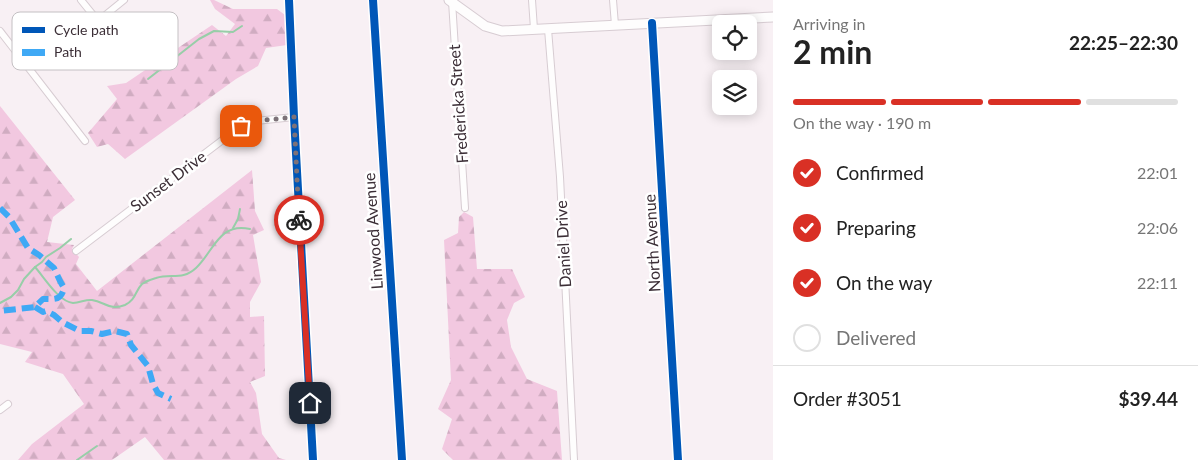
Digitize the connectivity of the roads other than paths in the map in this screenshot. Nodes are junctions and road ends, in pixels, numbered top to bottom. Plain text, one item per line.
1 (81, 0) edge
2 (124, 0) edge
3 (289, 0) edge
4 (373, 0) edge
5 (532, 0) edge
6 (613, 0) edge
7 (451, 1) edge
8 (91, 12) edge
9 (109, 12) edge
10 (773, 17) edge
11 (652, 24) junction
12 (615, 25) junction
13 (534, 29) junction
14 (548, 29) junction
15 (0, 31) edge
16 (12, 47) edge
17 (30, 70) edge
18 (294, 117) junction
19 (84, 141) dead end
20 (465, 208) dead end
21 (76, 251) dead end
22 (8, 404) dead end
23 (0, 410) edge
24 (313, 460) edge
25 (402, 460) edge
26 (574, 460) edge
27 (678, 460) edge

1 - 8 street
2 - 9 street
3 - 18 street
4 - 25 street, Linwood Avenue
5 - 13 street
6 - 12 street
7 - 13 street
7 - 20 street, Fredericka Street
10 - 11 street
11 - 12 street
11 - 27 street, North Avenue
12 - 14 street
13 - 14 street
14 - 26 street, Daniel Drive
15 - 16 street
17 - 19 street
18 - 21 street, Sunset Drive
18 - 24 street
22 - 23 street

